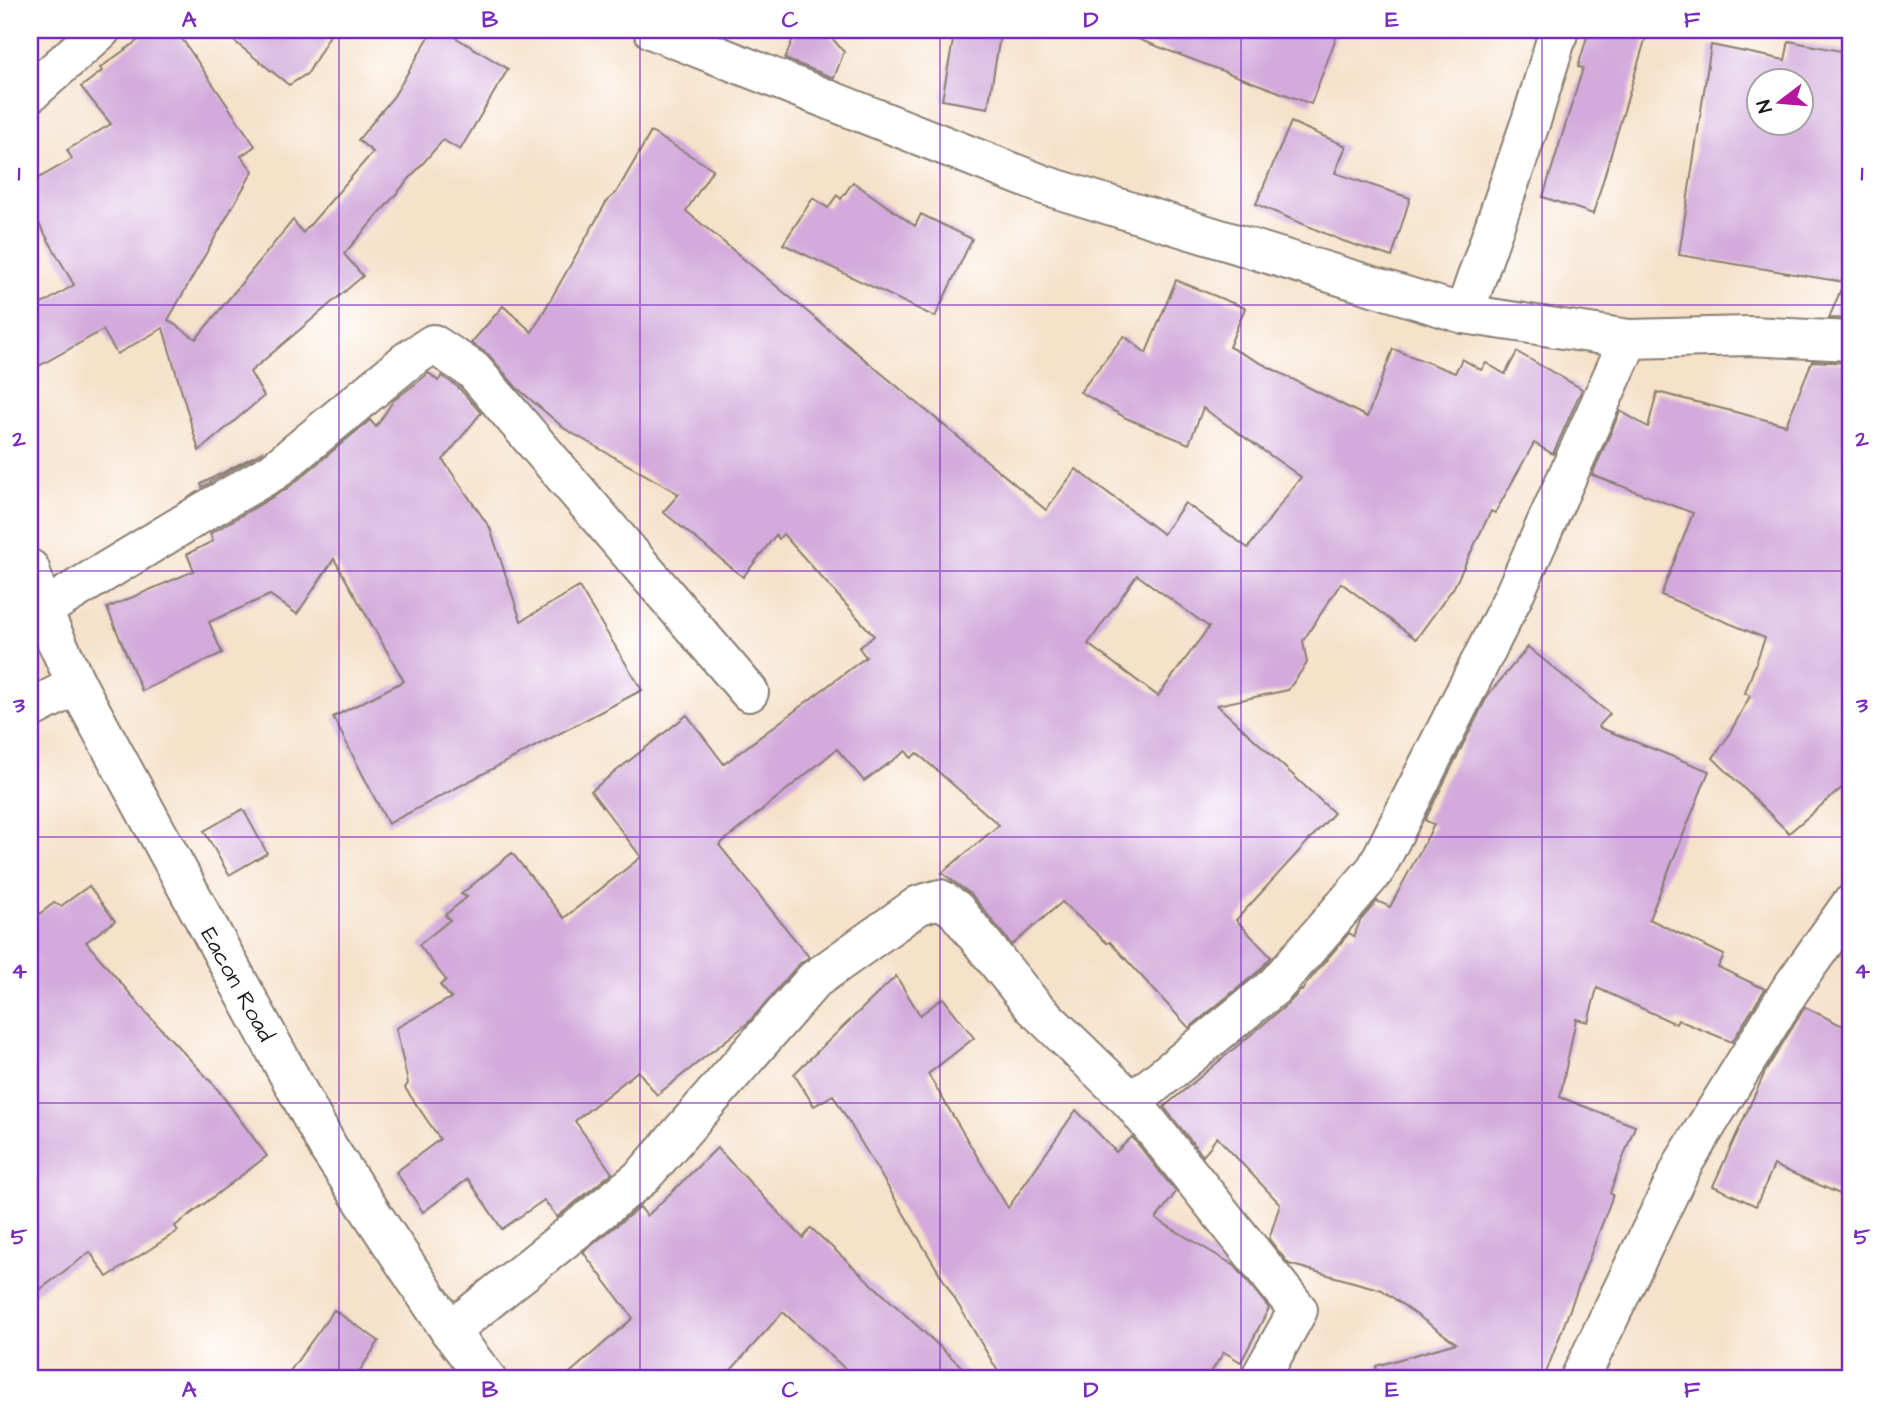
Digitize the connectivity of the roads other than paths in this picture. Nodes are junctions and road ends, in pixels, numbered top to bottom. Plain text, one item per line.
1 (101, 30) edge
2 (653, 30) edge
3 (1559, 30) edge
4 (30, 93) edge
5 (1464, 314) junction
6 (1629, 338) junction
7 (1851, 341) edge
8 (30, 569) edge
9 (42, 610) junction
10 (77, 685) junction
11 (749, 692) dead end
12 (30, 709) edge
13 (1851, 904) edge
14 (1132, 1102) junction
15 (450, 1331) junction
16 (486, 1378) edge
17 (1260, 1378) edge
18 (1580, 1378) edge

1 - 4 street
2 - 5 street
3 - 5 street
5 - 6 street
6 - 7 street
6 - 14 street
8 - 9 street, Eacon Road
9 - 10 street, Eacon Road
9 - 11 street
10 - 12 street
10 - 15 street, Eacon Road
13 - 18 street
14 - 15 street
14 - 17 street
15 - 16 street, Eacon Road

